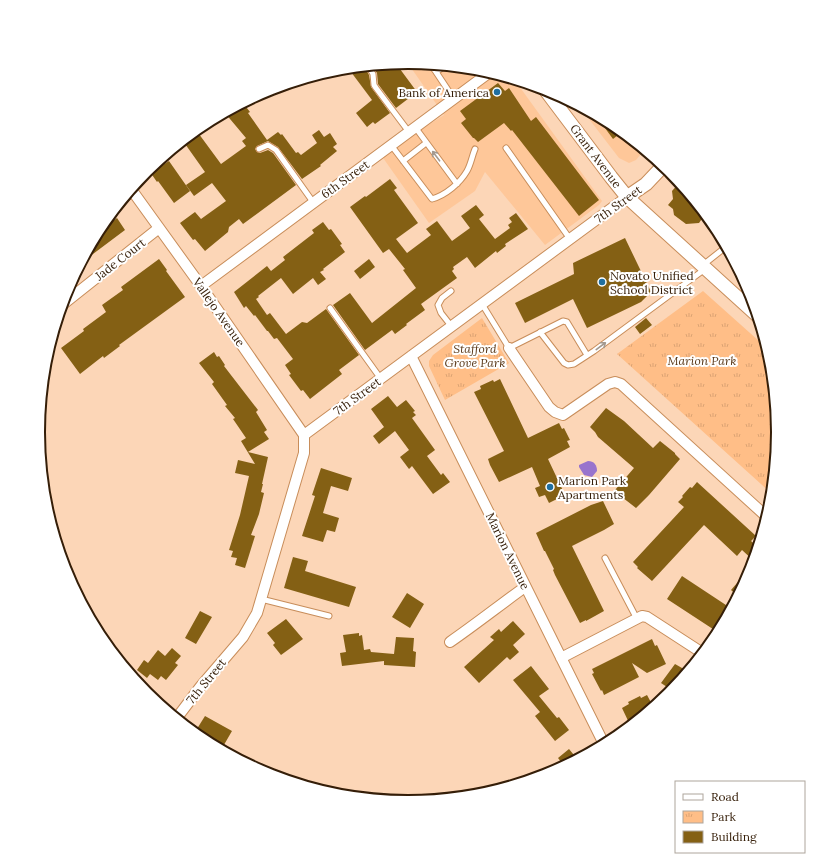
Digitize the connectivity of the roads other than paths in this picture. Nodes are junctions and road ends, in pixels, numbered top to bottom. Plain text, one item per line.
1 (371, 71) edge
2 (436, 72) edge
3 (483, 77) edge
4 (454, 98) junction
5 (552, 99) edge
6 (412, 130) junction
7 (426, 143) junction
8 (391, 145) junction
9 (506, 148) dead end
10 (259, 149) dead end
11 (475, 149) dead end
12 (403, 161) junction
13 (660, 169) edge
14 (457, 184) junction
15 (134, 194) edge
16 (627, 197) junction
17 (313, 202) junction
18 (159, 228) junction
19 (570, 239) junction
20 (722, 250) edge
21 (704, 267) junction
22 (201, 286) junction
23 (451, 291) dead end
24 (72, 296) edge
25 (482, 304) junction
26 (330, 308) dead end
27 (750, 308) edge
28 (452, 327) junction
29 (540, 332) junction
30 (509, 348) junction
31 (587, 355) junction
32 (411, 356) junction
33 (381, 379) junction
34 (304, 435) junction
35 (763, 513) edge
36 (605, 558) dead end
37 (525, 587) junction
38 (261, 599) junction
39 (329, 616) dead end
40 (637, 619) junction
41 (450, 642) dead end
42 (699, 651) edge
43 (561, 658) junction
44 (179, 715) edge
45 (602, 740) edge

1 - 6 lane
2 - 4 lane
3 - 4 street, 6th Street
4 - 6 street, 6th Street
5 - 16 street, Grant Avenue
6 - 7 lane
6 - 8 street, 6th Street
7 - 12 lane
14 -> 7 lane
8 - 12 lane
8 - 17 street, 6th Street
9 - 19 lane
10 - 17 lane
11 - 14 lane
12 - 14 lane
13 - 16 street, 7th Street
15 - 18 street, Vallejo Avenue
16 - 19 street, 7th Street
16 - 21 street, Grant Avenue
17 - 22 street, 6th Street
18 - 22 street, Vallejo Avenue
18 - 24 street, Jade Court
19 - 25 street, 7th Street
20 - 21 lane
21 - 27 street, Grant Avenue
31 -> 21 lane
22 - 34 street, Vallejo Avenue
23 - 28 lane
25 - 28 street, 7th Street
25 - 30 lane
26 - 33 lane
28 - 32 street, 7th Street
29 - 30 lane
29 - 31 lane
29 - 31 lane
30 - 35 street
32 - 33 street, 7th Street
32 - 37 street, Marion Avenue
33 - 34 street, 7th Street
34 - 38 street, 7th Street
36 - 40 lane
37 - 41 street
37 - 43 street, Marion Avenue
38 - 39 lane
38 - 44 street, 7th Street
40 - 42 street
40 - 43 street
43 - 45 street, Marion Avenue

